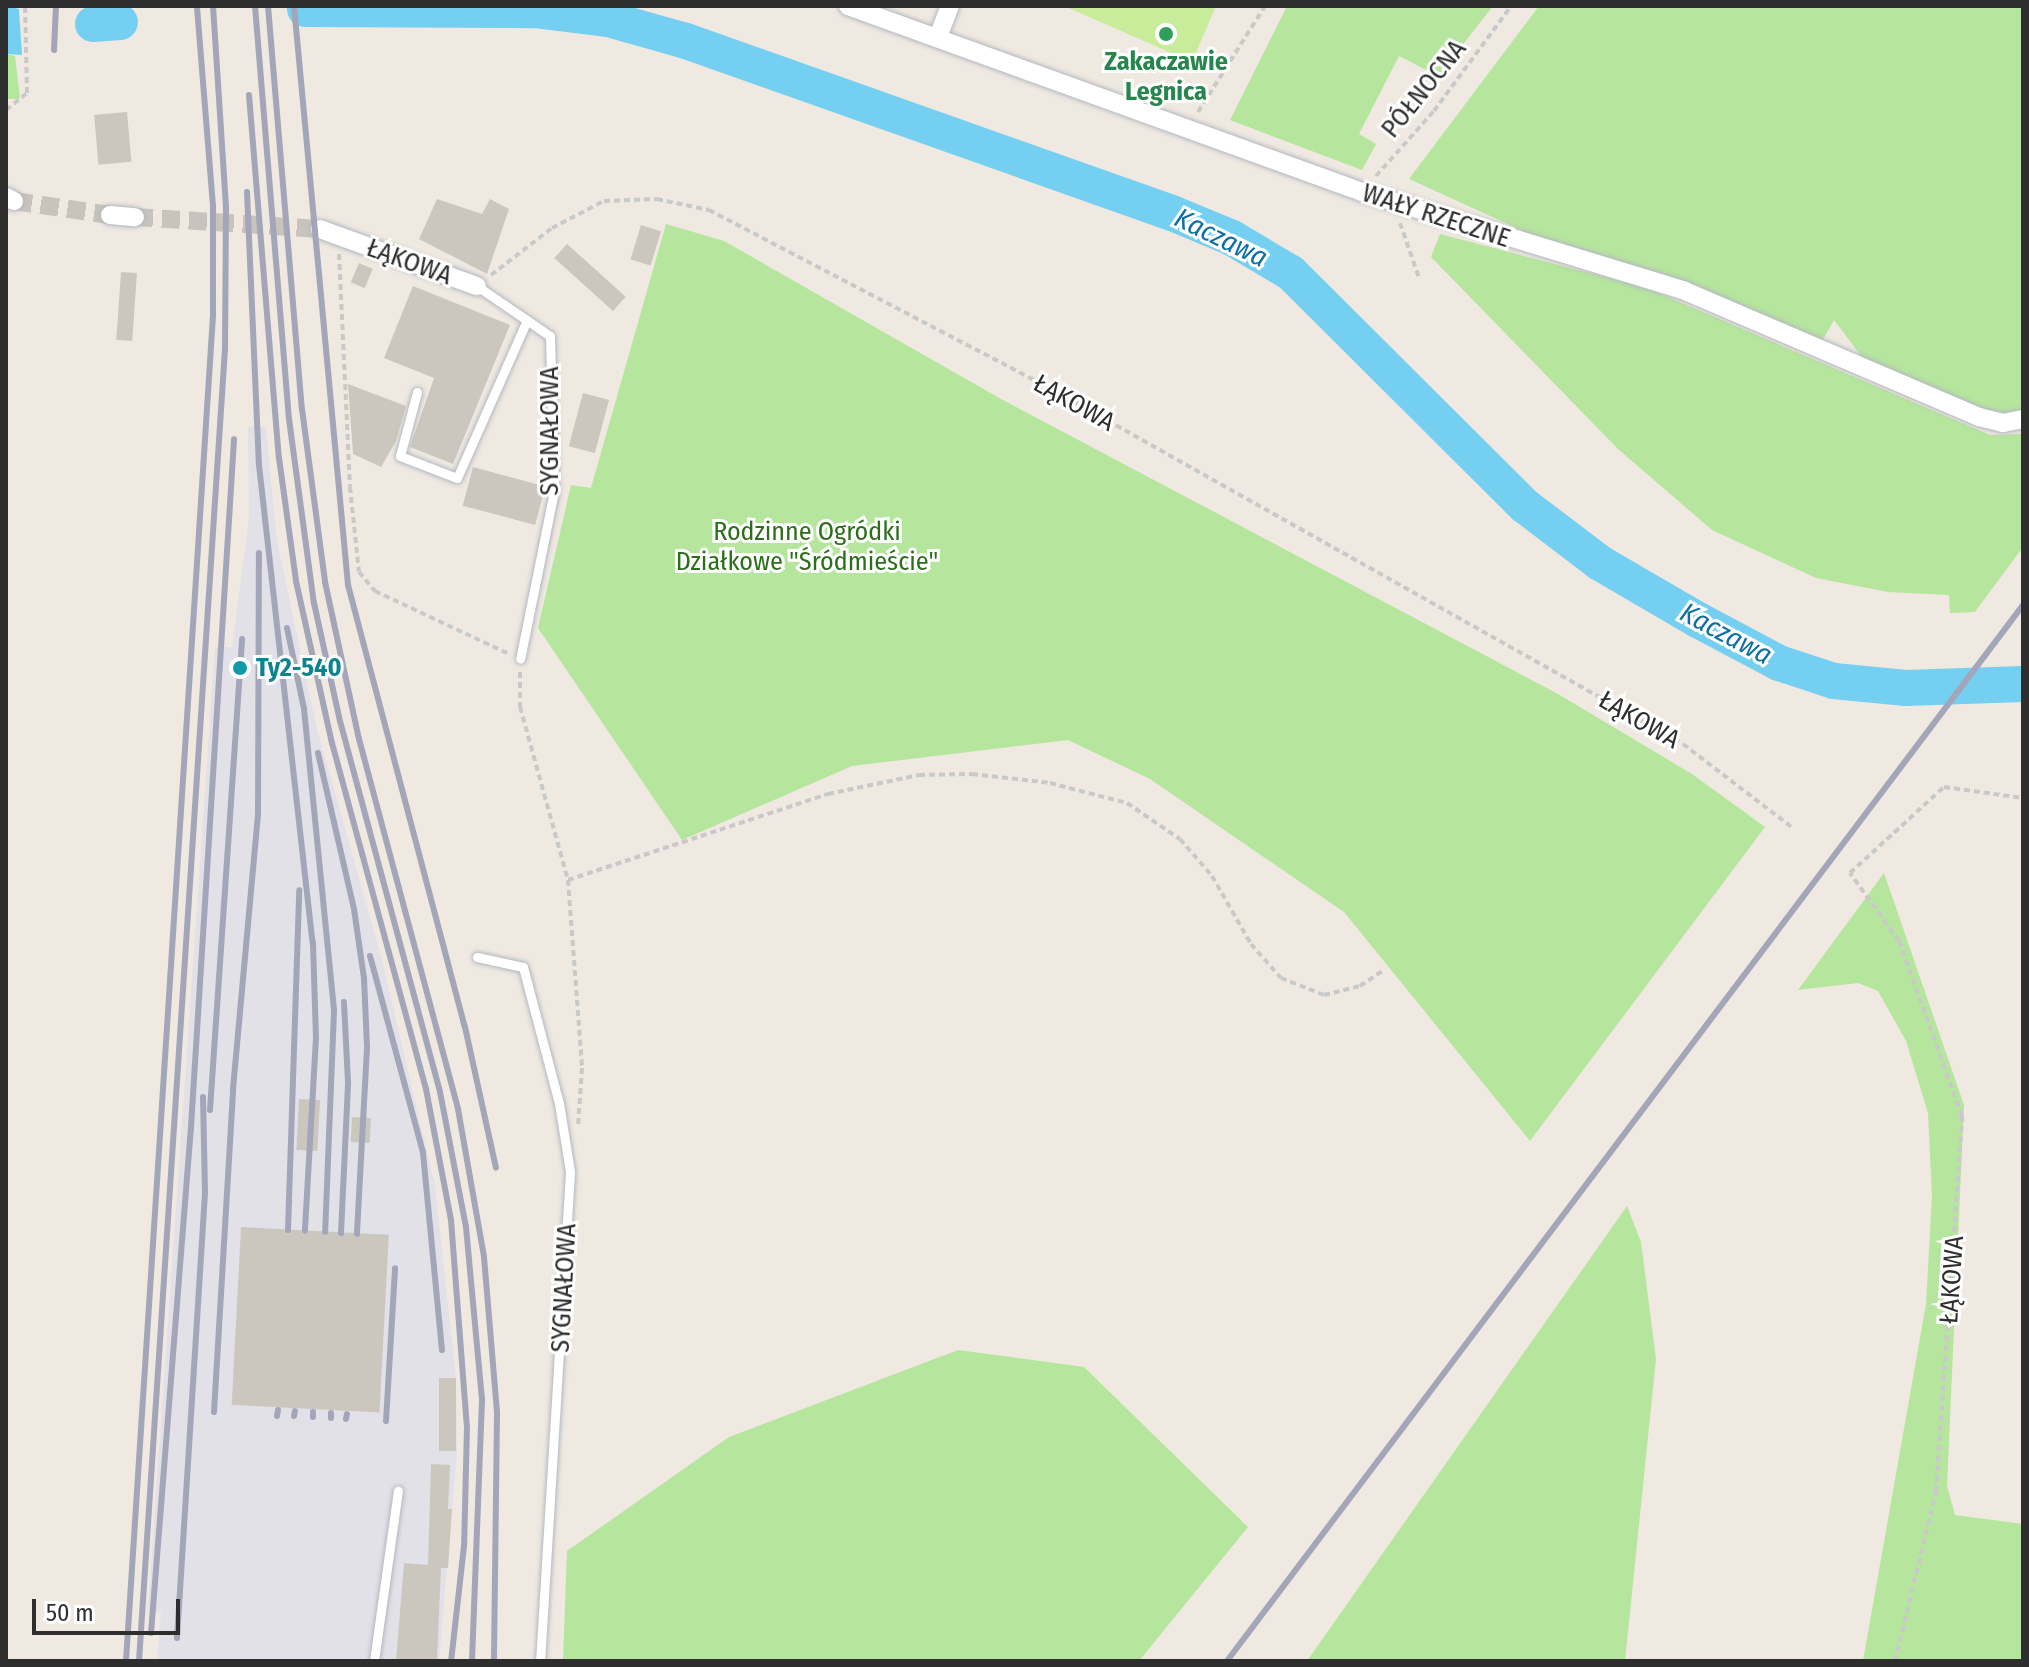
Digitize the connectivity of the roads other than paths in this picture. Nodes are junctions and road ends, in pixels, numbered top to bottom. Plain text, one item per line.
1 (848, 6) edge
2 (950, 6) edge
3 (938, 37) junction
4 (110, 215) tunnel mouth
5 (135, 217) tunnel mouth
6 (320, 229) tunnel mouth
7 (477, 286) joint
8 (527, 320) junction
9 (417, 392) dead end
10 (2023, 419) edge
11 (520, 659) road end
12 (477, 957) dead end
13 (398, 1491) dead end
14 (374, 1661) edge
15 (540, 1661) edge

1 - 3 street, WAŁY RZECZNE
2 - 3 street
3 - 10 street, WAŁY RZECZNE
4 - 5 street
6 - 7 street, ŁĄKOWA
7 - 8 lane, SYGNAŁOWA
8 - 9 lane
8 - 11 lane, SYGNAŁOWA
12 - 15 lane, SYGNAŁOWA
13 - 14 lane

